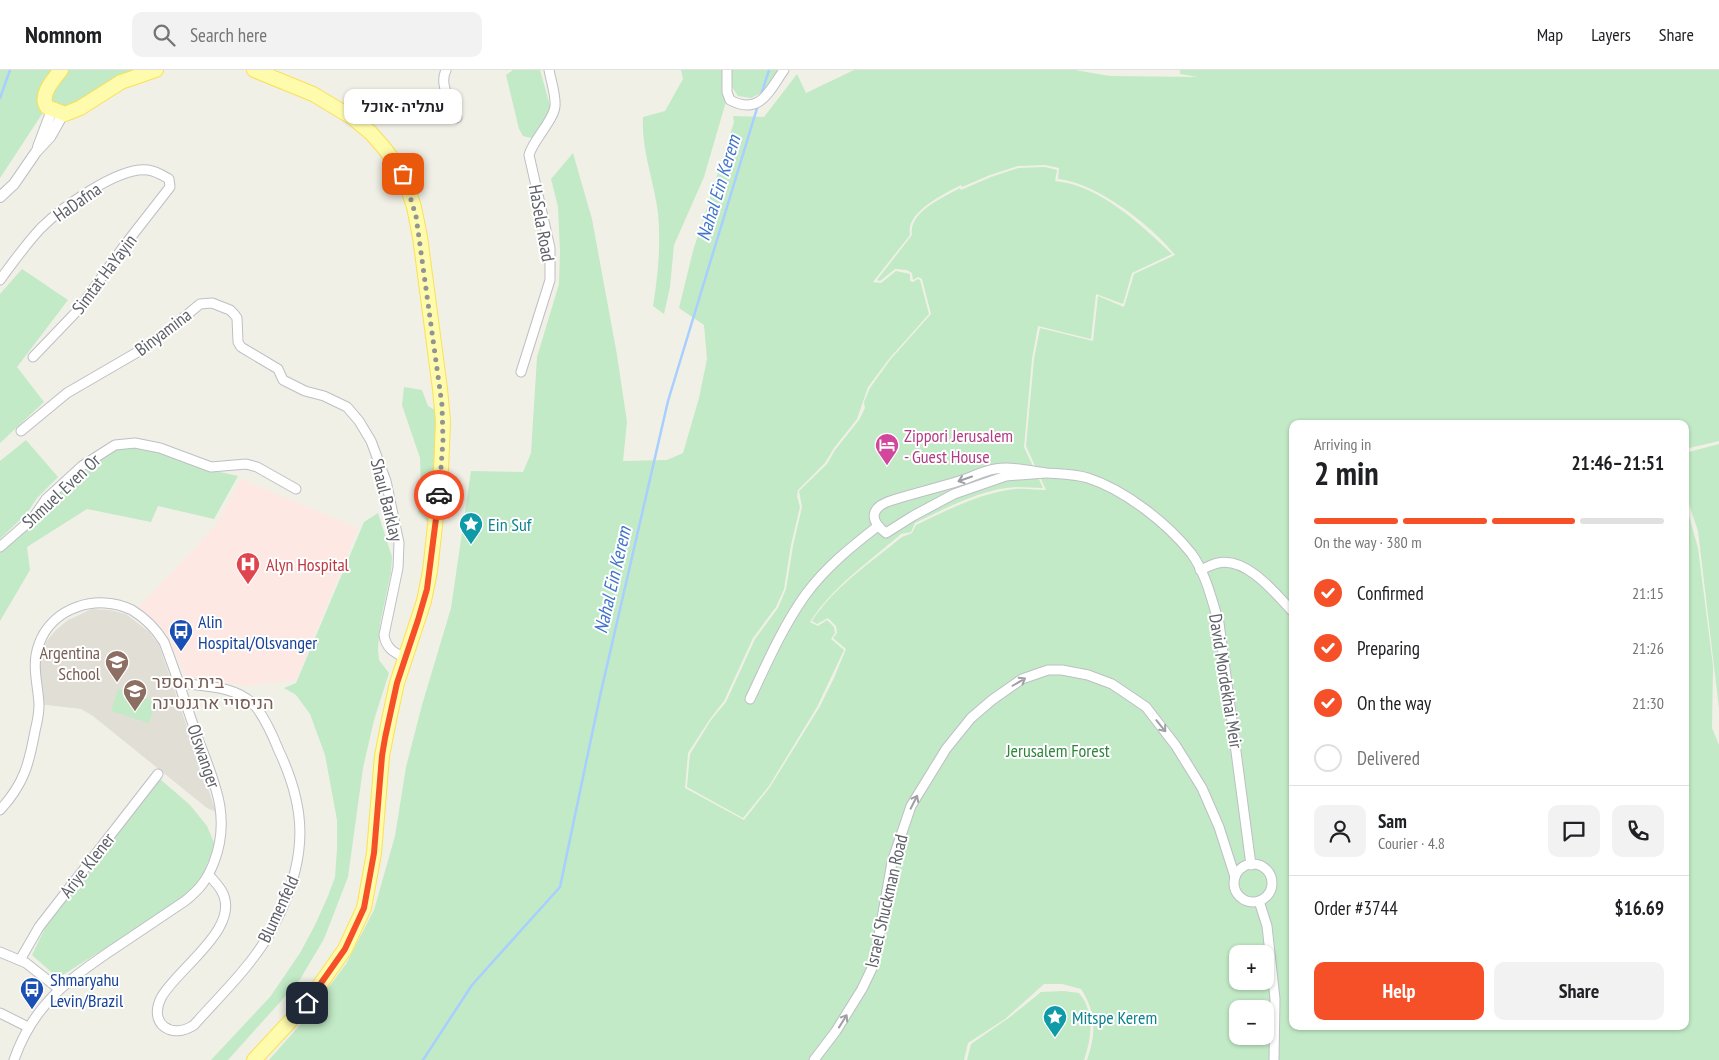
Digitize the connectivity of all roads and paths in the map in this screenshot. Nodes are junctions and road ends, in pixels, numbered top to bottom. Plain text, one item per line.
1 (61, 70) edge
2 (156, 70) edge
3 (254, 70) edge
4 (446, 70) edge
5 (549, 70) edge
6 (727, 70) edge
7 (784, 70) edge
8 (57, 112) junction
9 (457, 118) dead end
10 (170, 186) joint
11 (0, 197) edge
12 (0, 280) edge
13 (34, 357) dead end
14 (521, 372) dead end
15 (283, 380) joint
16 (21, 431) dead end
17 (1046, 473) junction
18 (296, 490) dead end
19 (878, 526) junction
20 (0, 547) edge
21 (1200, 570) junction
22 (1289, 609) edge
23 (404, 658) junction
24 (179, 683) junction
25 (750, 699) dead end
26 (158, 774) dead end
27 (0, 810) edge
28 (1251, 864) junction
29 (209, 876) junction
30 (1235, 878) junction
31 (1259, 901) junction
32 (0, 952) edge
33 (20, 960) junction
34 (59, 989) junction
35 (0, 1013) edge
36 (28, 1026) junction
37 (14, 1060) edge
38 (254, 1060) edge
39 (814, 1060) edge
40 (1274, 1060) edge

1 - 8 main road
2 - 8 main road
3 - 23 main road
4 - 9 street
5 - 14 street, HaSela Road
6 - 7 street
8 - 11 street
10 - 12 street, HaDafna
10 - 13 street, Simtat HaYayin
15 - 16 street, Binyamina
15 - 23 street, Shaul Barklay
17 - 19 street, David Mordekhai Meir
17 -> 19 street, David Mordekhai Meir
17 - 21 street, David Mordekhai Meir
18 - 20 street, Shmuel Even Or
19 - 25 street
21 - 22 street
21 - 28 street, David Mordekhai Meir
23 - 38 main road
24 - 27 street, Olswanger
24 - 29 street, Olswanger
24 - 29 street, Blumenfeld
26 - 33 street, Ariye Klener
28 - 30 street
28 - 31 street
29 - 34 street
30 - 31 street
39 -> 30 street, Israel Shuckman Road
31 - 40 street
32 - 33 street
33 - 34 street
34 - 36 street
35 - 36 street
36 - 37 street

